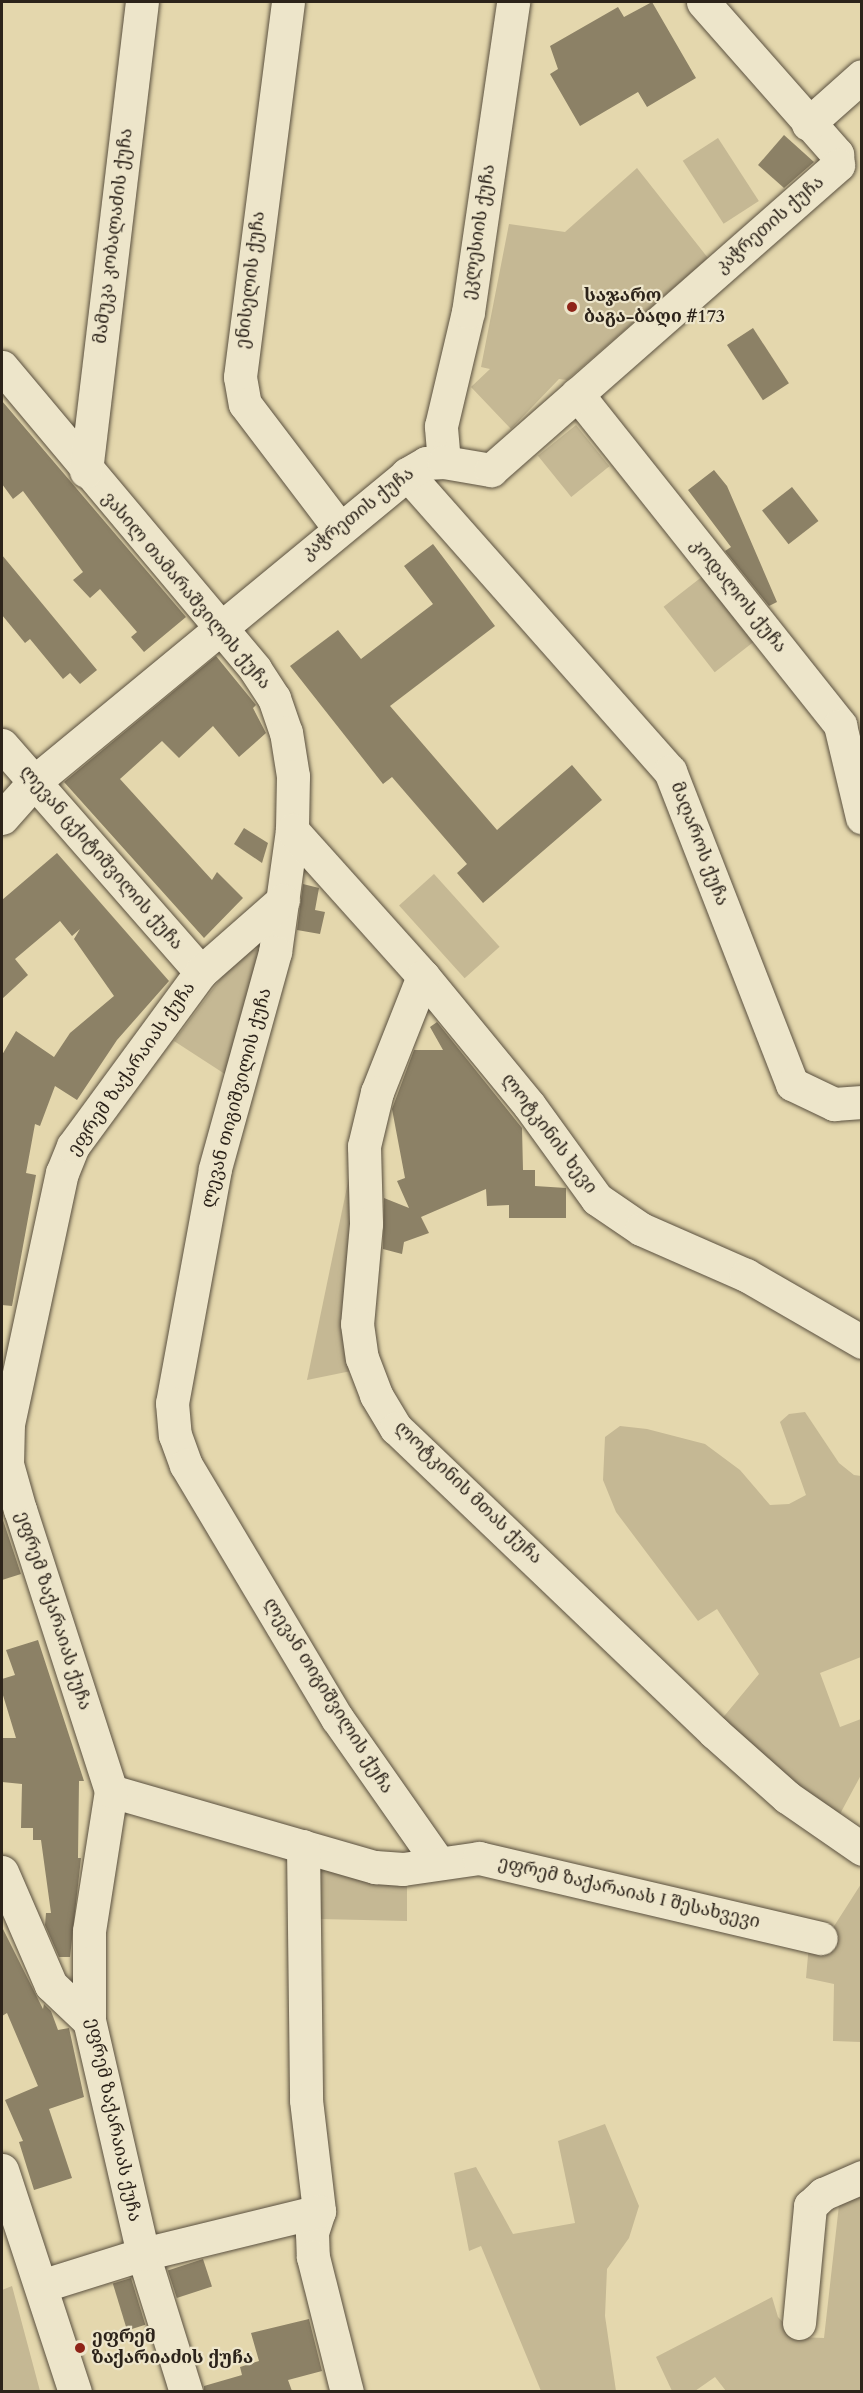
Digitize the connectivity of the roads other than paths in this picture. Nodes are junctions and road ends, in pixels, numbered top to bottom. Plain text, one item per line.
1 (142, 2) edge
2 (288, 2) edge
3 (513, 2) edge
4 (703, 2) edge
5 (861, 76) edge
6 (808, 124) junction
7 (850, 167) edge
8 (2, 367) edge
9 (577, 394) junction
10 (444, 462) junction
11 (86, 471) junction
12 (407, 474) junction
13 (339, 528) junction
14 (219, 626) junction
15 (851, 728) edge
16 (2, 745) edge
17 (34, 782) junction
18 (861, 817) edge
19 (2, 818) edge
20 (292, 830) junction
21 (283, 900) junction
22 (201, 972) junction
23 (423, 976) junction
24 (861, 1102) edge
25 (861, 1342) edge
26 (111, 1791) junction
27 (303, 1846) junction
28 (861, 1850) edge
29 (437, 1862) junction
30 (2, 1872) edge
31 (820, 1938) dead end
32 (89, 2021) junction
33 (2, 2170) edge
34 (861, 2177) edge
35 (319, 2211) junction
36 (143, 2254) junction
37 (42, 2286) junction
38 (799, 2323) dead end
39 (75, 2391) edge
40 (186, 2391) edge
41 (347, 2391) edge

1 - 11 street, მამუკა კობალაძის ქუჩა
2 - 13 street, ენისელის ქუჩა
3 - 10 street, ეკლესიის ქუჩა
4 - 6 street
5 - 6 street
6 - 7 street
7 - 9 street, კაჭრეთის ქუჩა
8 - 11 street, ვასილ თამარაშვილის ქუჩა
9 - 10 street, კაჭრეთის ქუჩა
9 - 15 street, კოდალოს ქუჩა
10 - 12 street, კაჭრეთის ქუჩა
11 - 14 street, ვასილ თამარაშვილის ქუჩა
12 - 13 street, კაჭრეთის ქუჩა
12 - 24 street, მაღაროს ქუჩა
13 - 14 street, კაჭრეთის ქუჩა
14 - 17 street, კაჭრეთის ქუჩა
14 - 20 street, ვასილ თამარაშვილის ქუჩა
15 - 18 street, კოდალოს ქუჩა
16 - 17 street, ლევან ცქიტიშვილის ქუჩა
17 - 19 street, კაჭრეთის ქუჩა
17 - 22 street, ლევან ცქიტიშვილის ქუჩა
20 - 21 street
20 - 23 street
21 - 22 street, ეფრემ ზაქარაიას ქუჩა
21 - 29 street, ლევან თიგიშვილის ქუჩა
22 - 26 street, ეფრემ ზაქარაიას ქუჩა
23 - 25 street, ლოტკინის ხევი
23 - 28 street, ლოტკინის მთას ქუჩა
26 - 27 street
26 - 32 street, ეფრემ ზაქარაიას ქუჩა
27 - 29 street
27 - 35 street
29 - 31 street, ეფრემ ზაქარაიას I შესახვევი
30 - 32 street
32 - 36 street, ეფრემ ზაქარაიას ქუჩა
33 - 37 street
34 - 38 street
35 - 36 street
35 - 41 street
36 - 37 street
36 - 40 street, ეფრემ ზაქარაიას ქუჩა
37 - 39 street

